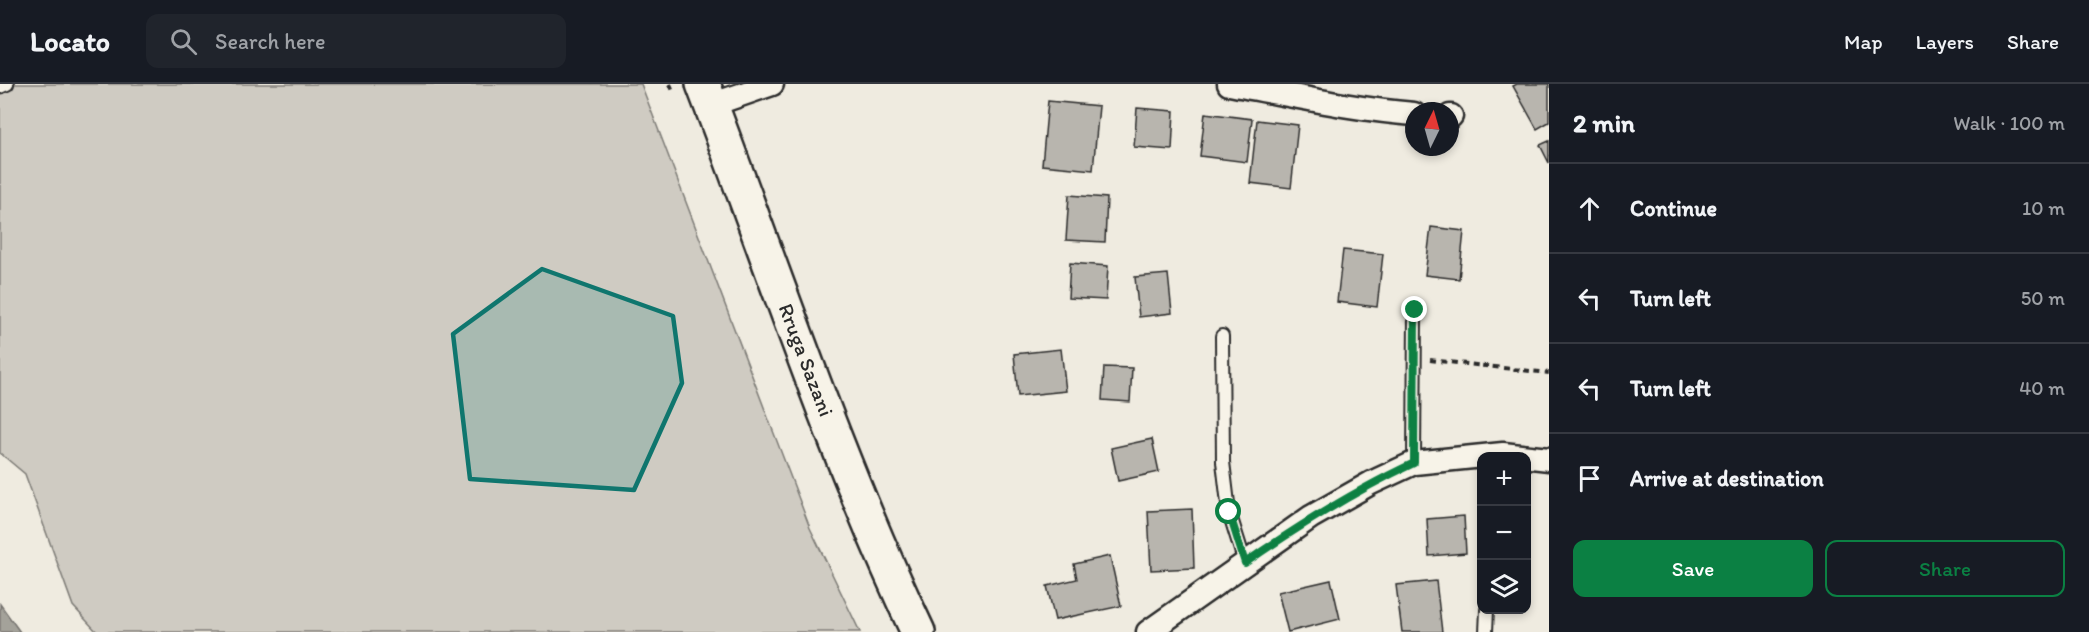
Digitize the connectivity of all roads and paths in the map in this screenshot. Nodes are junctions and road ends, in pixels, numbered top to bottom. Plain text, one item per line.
1 (7, 84) edge
2 (772, 84) edge
3 (1236, 85) edge
4 (0, 87) edge
5 (707, 94) edge
6 (1405, 113) edge
7 (1415, 310) dead end
8 (1222, 336) dead end
9 (1415, 359) junction
10 (1549, 373) edge
11 (1531, 457) edge
12 (1477, 459) edge
13 (1549, 459) edge
14 (1414, 463) junction
15 (1245, 563) junction
16 (1486, 614) edge
17 (918, 632) edge
18 (1148, 632) edge
19 (1486, 632) edge

1 - 4 lane
2 - 5 street
3 - 6 street
5 - 17 main road, Rruga Sazani
7 - 9 lane
8 - 15 lane
9 - 10 path
9 - 14 lane
11 - 13 street
12 - 14 street
14 - 15 street
15 - 18 street
16 - 19 lane

